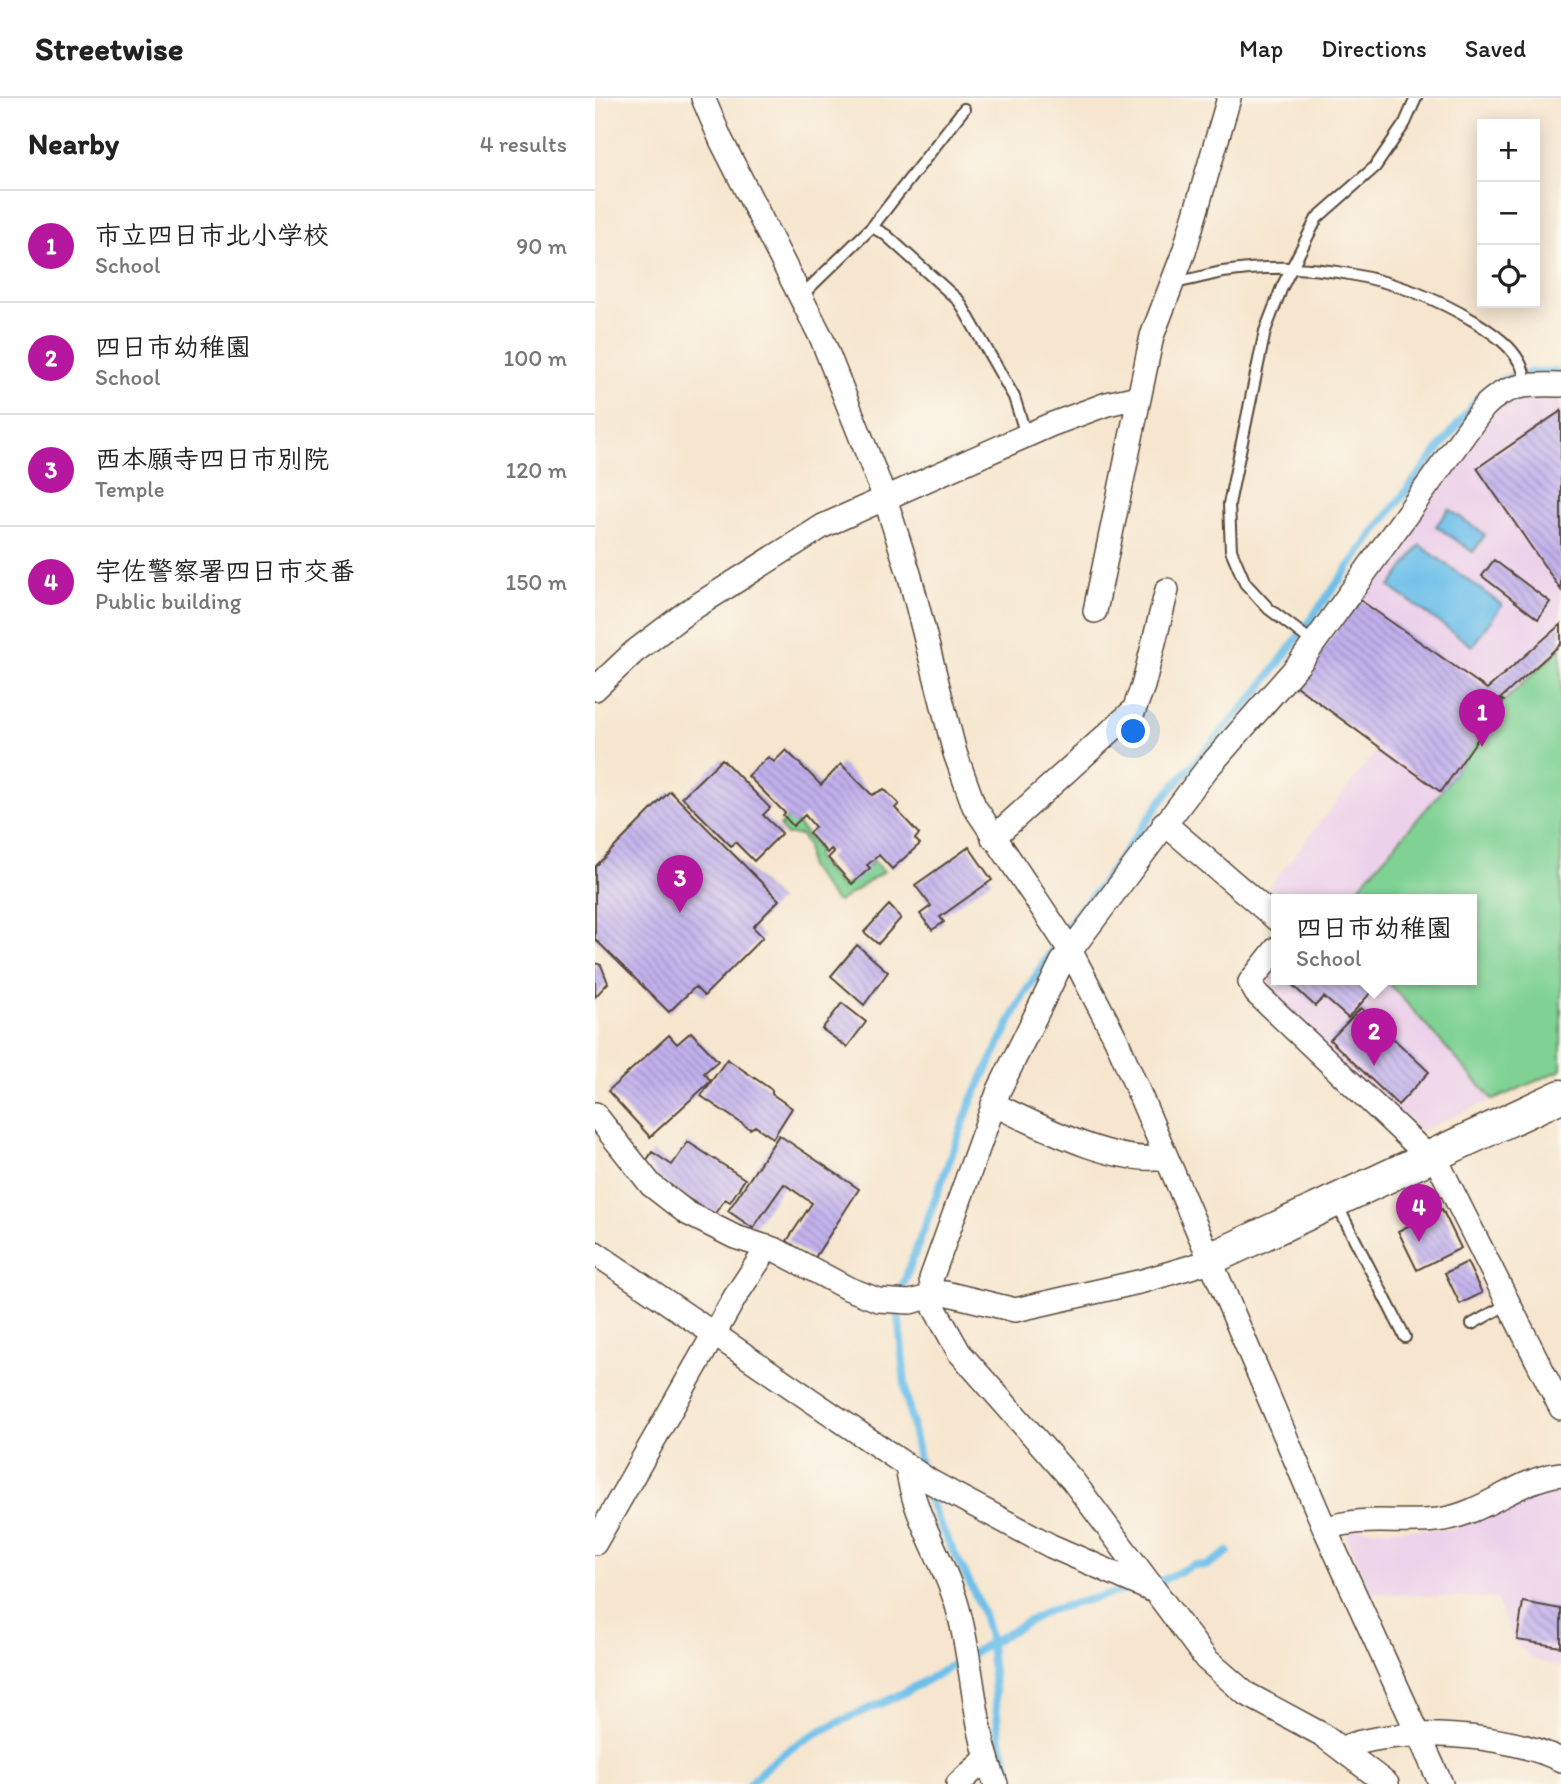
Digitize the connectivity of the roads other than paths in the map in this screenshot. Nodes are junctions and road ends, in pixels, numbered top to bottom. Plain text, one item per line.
1 (703, 98) edge
2 (1229, 98) edge
3 (1416, 98) edge
4 (964, 109) dead end
5 (872, 227) junction
6 (1291, 269) junction
7 (1172, 283) junction
8 (801, 296) junction
9 (1526, 384) junction
10 (1561, 385) edge
11 (1138, 397) junction
12 (1026, 435) junction
13 (885, 498) junction
14 (1167, 590) dead end
15 (1095, 611) dead end
16 (1314, 643) junction
17 (595, 689) edge
18 (1164, 823) junction
19 (993, 838) junction
20 (1271, 915) edge
21 (1063, 939) junction
22 (1271, 955) edge
23 (1561, 1096) edge
24 (993, 1104) junction
25 (595, 1114) edge
26 (1431, 1156) junction
27 (1167, 1157) junction
28 (1335, 1200) junction
29 (768, 1247) junction
30 (595, 1253) edge
31 (1211, 1260) junction
32 (931, 1297) junction
33 (1508, 1304) junction
34 (1472, 1324) dead end
35 (714, 1334) junction
36 (1405, 1337) dead end
37 (1561, 1408) edge
38 (907, 1466) junction
39 (1561, 1474) edge
40 (1325, 1529) junction
41 (595, 1543) edge
42 (1155, 1592) junction
43 (1418, 1735) junction
44 (1342, 1748) junction
45 (987, 1758) junction
46 (1561, 1760) edge
47 (958, 1784) edge
48 (996, 1784) edge
49 (1387, 1784) edge
50 (1441, 1784) edge

1 - 8 street
2 - 7 street
3 - 6 lane
4 - 5 lane
5 - 8 lane
5 - 12 lane
6 - 7 lane
6 - 9 lane
6 - 16 lane
7 - 11 street
8 - 13 street
9 - 10 street
9 - 16 street
11 - 12 street
11 - 15 street
12 - 13 street
13 - 17 street
13 - 19 street
14 - 19 street
16 - 18 street
18 - 20 street
18 - 21 street
19 - 21 street
21 - 24 street
21 - 27 street
22 - 26 street
23 - 26 street
24 - 27 street
24 - 32 street
25 - 29 street
26 - 28 street
26 - 33 street
27 - 31 street
28 - 31 street
28 - 36 lane
29 - 32 street
29 - 35 street
30 - 35 street
31 - 32 street
31 - 40 street
32 - 42 street
33 - 34 lane
33 - 37 street
35 - 38 street
35 - 41 street
38 - 42 street
38 - 45 street
39 - 40 street
40 - 43 street
42 - 44 street
43 - 44 street
43 - 46 street
43 - 50 street
44 - 49 street
45 - 47 street
45 - 48 street

